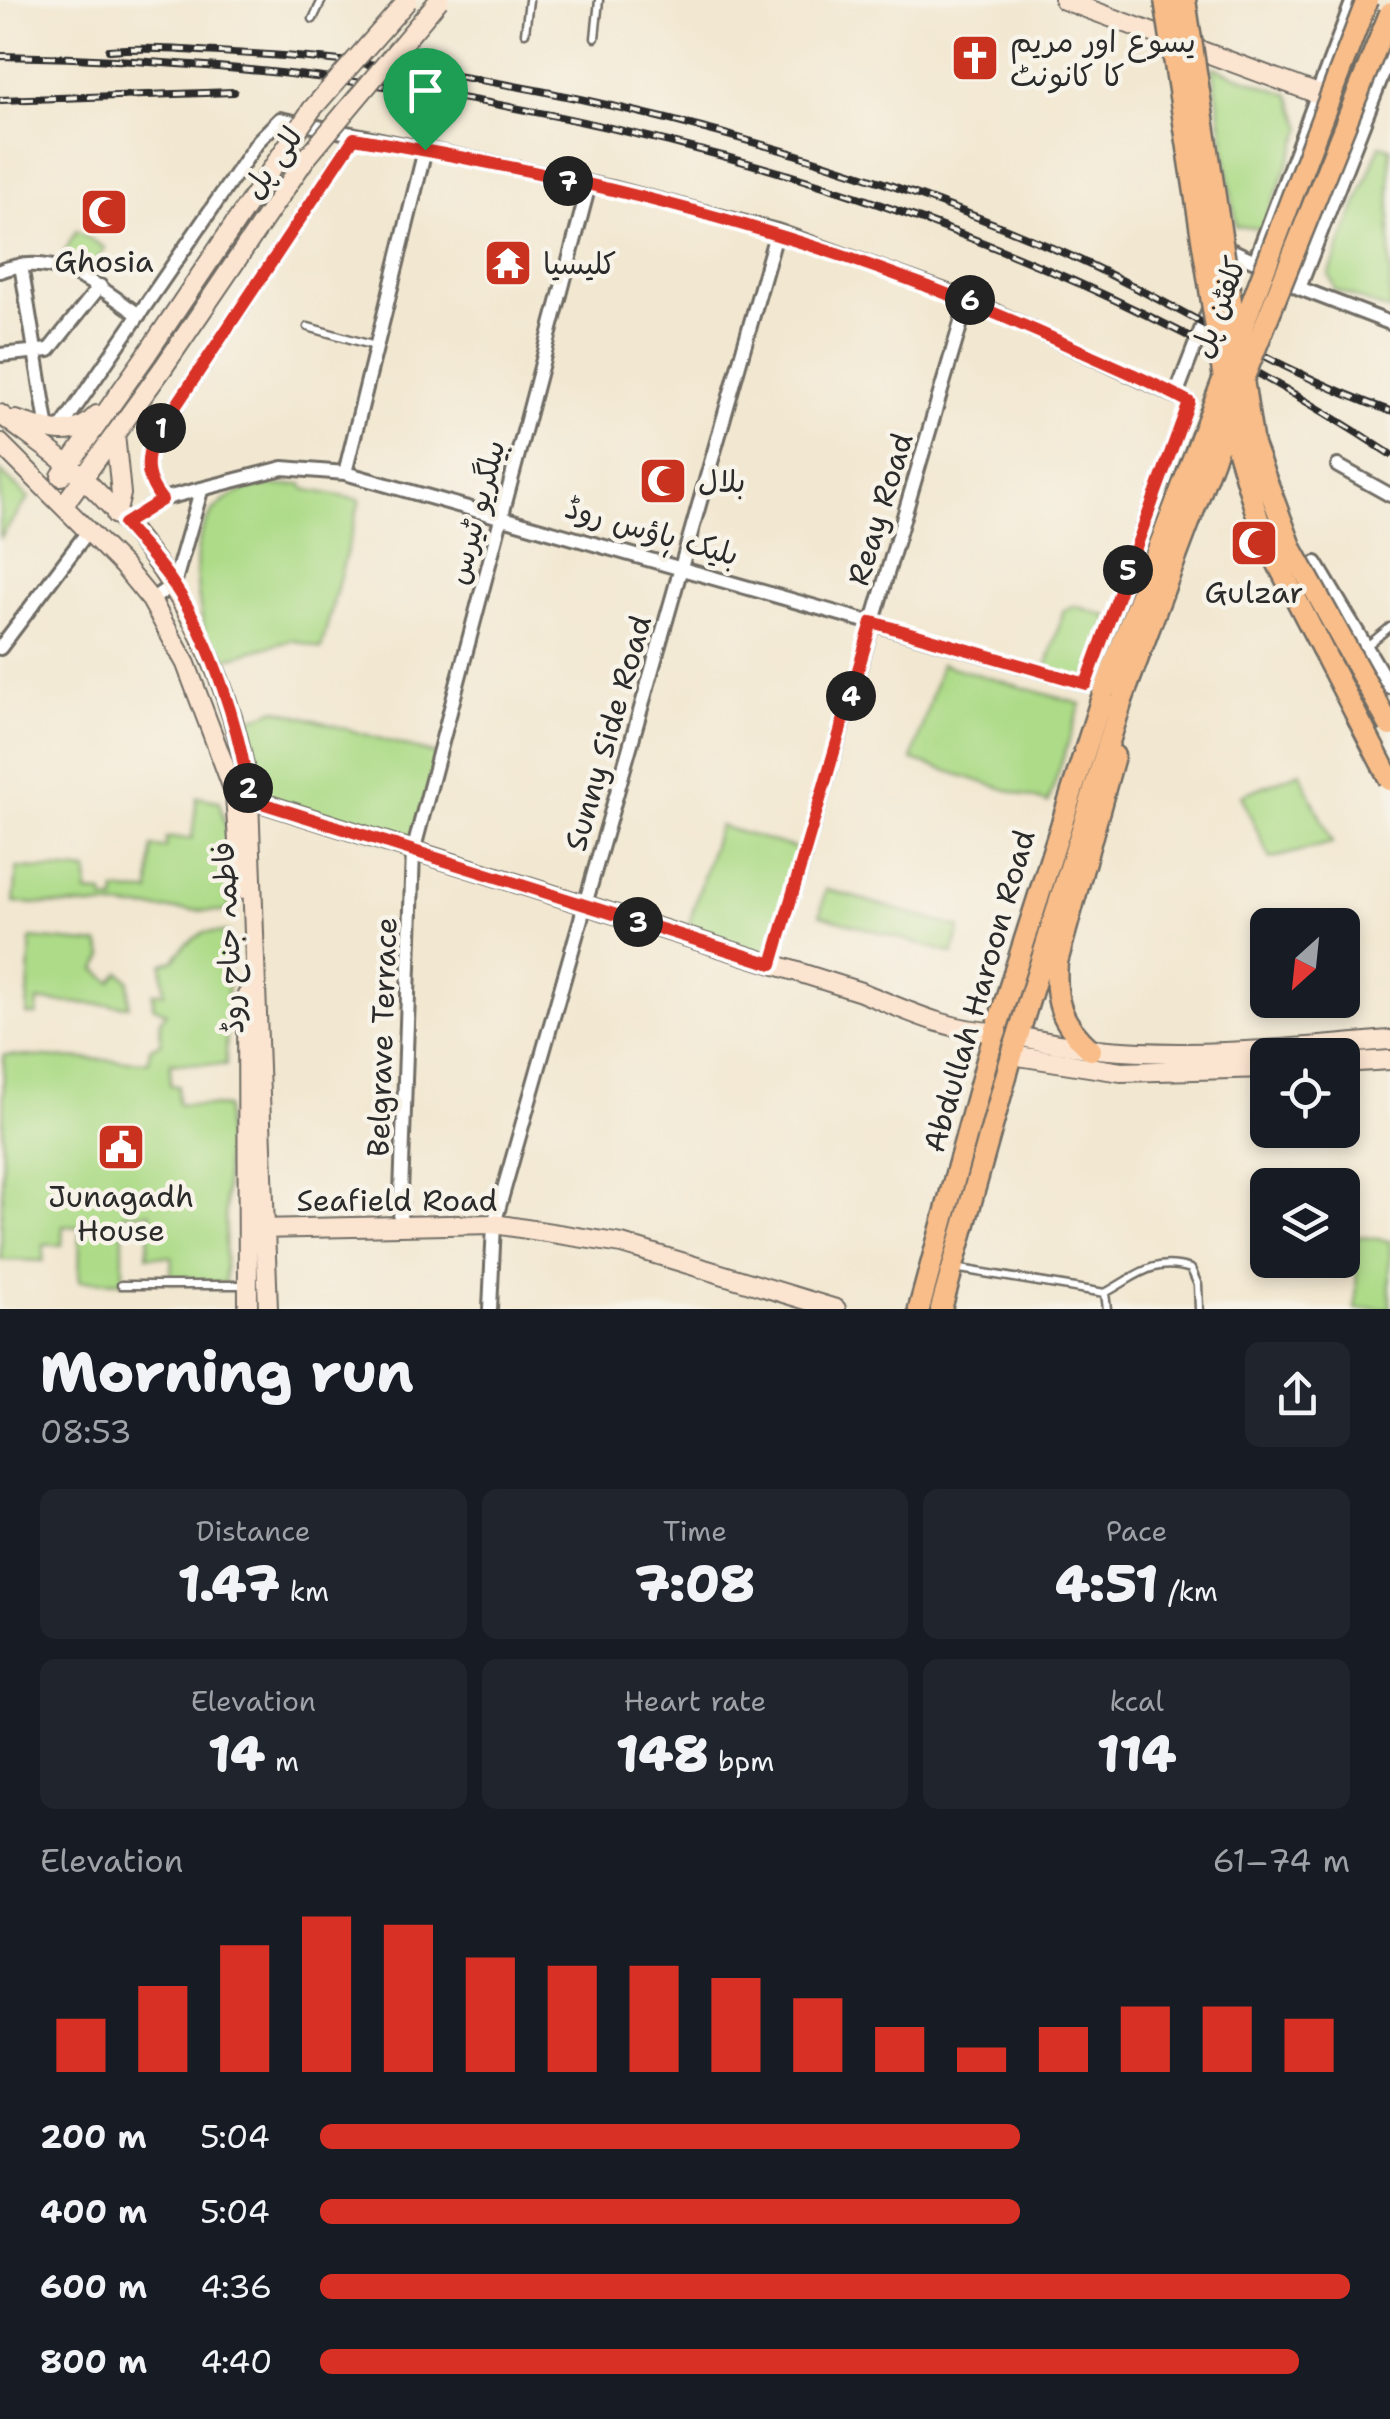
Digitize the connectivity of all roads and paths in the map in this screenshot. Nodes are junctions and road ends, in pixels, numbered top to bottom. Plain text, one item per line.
1 (322, 0) edge
2 (408, 0) edge
3 (439, 0) edge
4 (529, 0) edge
5 (600, 0) edge
6 (1064, 0) edge
7 (1165, 0) edge
8 (1185, 0) edge
9 (1353, 0) edge
10 (1367, 0) edge
11 (1390, 13) edge
12 (313, 19) dead end
13 (525, 33) dead end
14 (595, 38) dead end
15 (1390, 55) edge
16 (1318, 94) junction
17 (354, 138) junction
18 (425, 150) junction
19 (588, 185) junction
20 (777, 232) junction
21 (1255, 261) junction
22 (21, 265) junction
23 (0, 272) edge
24 (100, 286) junction
25 (1299, 288) junction
26 (968, 299) junction
27 (139, 315) junction
28 (1390, 323) edge
29 (308, 327) dead end
30 (376, 346) junction
31 (35, 352) junction
32 (0, 355) edge
33 (134, 375) junction
34 (1183, 399) junction
35 (1, 414) edge
36 (54, 431) junction
37 (115, 434) junction
38 (0, 444) edge
39 (1338, 466) dead end
40 (345, 472) junction
41 (76, 473) junction
42 (50, 489) junction
43 (201, 490) junction
44 (1390, 495) edge
45 (162, 500) junction
46 (65, 503) junction
47 (501, 514) junction
48 (120, 520) junction
49 (90, 530) junction
50 (1316, 563) dead end
51 (682, 565) junction
52 (174, 584) junction
53 (151, 600) junction
54 (872, 622) junction
55 (1390, 627) edge
56 (1366, 647) junction
57 (0, 648) edge
58 (1390, 687) edge
59 (1108, 696) junction
60 (1390, 726) edge
61 (1390, 780) edge
62 (242, 796) junction
63 (414, 852) junction
64 (585, 905) junction
65 (772, 964) junction
66 (1390, 1040) edge
67 (998, 1041) junction
68 (1091, 1050) junction
69 (1390, 1060) edge
70 (1360, 1062) edge
71 (1250, 1068) edge
72 (400, 1223) junction
73 (494, 1224) junction
74 (266, 1228) junction
75 (246, 1230) junction
76 (953, 1268) junction
77 (120, 1285) dead end
78 (248, 1285) junction
79 (1105, 1293) junction
80 (248, 1309) edge
81 (268, 1309) edge
82 (490, 1309) edge
83 (836, 1309) edge
84 (918, 1309) edge
85 (941, 1309) edge
86 (1107, 1309) edge
87 (1199, 1309) edge

1 - 12 lane
2 - 33 main road, للی پل, bridge
3 - 37 main road, للی پل, bridge
4 - 13 lane
5 - 14 lane
6 - 16 main road
7 - 61 main road, bridge
8 - 60 main road, bridge
9 - 16 street
10 - 59 main road, کلفٹن پل, bridge
11 - 59 main road, کلفٹن پل, bridge
15 - 25 street
16 - 21 street
17 - 18 street
17 - 27 street
17 - 45 street
18 - 19 street
18 - 30 street
19 - 20 street
19 - 47 street, بیلگریو ٹیرس
20 - 26 street
20 - 51 street, Sunny Side Road
21 - 25 street
21 - 34 street
22 - 23 street
22 - 24 street
22 - 31 street
24 - 27 street
24 - 31 street
25 - 28 street
26 - 34 street
26 - 54 street, Reay Road
27 - 36 street
29 - 30 lane
30 - 40 street
31 - 32 street
31 - 36 street
33 - 36 main road
33 - 41 main road
34 - 59 street
35 - 36 main road
35 - 41 main road, فاطمہ جناح روڈ
37 - 41 main road, للی پل
37 - 48 main road
38 - 42 main road, فاطمہ جناح روڈ
39 - 44 street
40 - 43 street, بلیک ہاؤس روڈ
40 - 47 street, بلیک ہاؤس روڈ
41 - 42 main road
41 - 46 main road
41 - 48 main road, فاطمہ جناح روڈ
42 - 46 main road, فاطمہ جناح روڈ
43 - 45 street, بلیک ہاؤس روڈ
43 - 52 street
45 - 48 street, بلیک ہاؤس روڈ
46 - 49 main road, فاطمہ جناح روڈ
47 - 51 street, بلیک ہاؤس روڈ
47 - 63 street, بیلگریو ٹیرس
48 - 52 main road, فاطمہ جناح روڈ
49 - 53 main road, فاطمہ جناح روڈ
49 - 57 street
50 - 56 street
51 - 54 street, بلیک ہاؤس روڈ
51 - 64 street, Sunny Side Road
52 - 53 street
52 - 62 main road, فاطمہ جناح روڈ
53 - 62 main road, فاطمہ جناح روڈ
54 - 59 street, بلیک ہاؤس روڈ
54 - 65 street, Reay Road
55 - 56 lane
56 - 58 street
59 - 67 main road, Abdullah Haroon Road
59 - 68 main road
62 - 63 main road
62 - 74 main road, فاطمہ جناح روڈ
62 - 75 main road, فاطمہ جناح روڈ
63 - 64 main road
63 - 72 street, Belgrave Terrace
64 - 65 main road
64 - 73 street, Sunny Side Road
65 - 67 main road
66 - 68 main road
67 - 68 main road
67 - 71 main road
67 - 76 main road, Abdullah Haroon Road
67 - 84 main road, Abdullah Haroon Road
69 - 70 main road
72 - 73 main road, Seafield Road
72 - 74 main road, Seafield Road
73 - 82 street, Sunny Side Road
73 - 83 main road, Seafield Road
74 - 75 main road, Seafield Road
74 - 81 main road, فاطمہ جناح روڈ
75 - 78 main road, فاطمہ جناح روڈ
76 - 79 lane
76 - 85 main road, Abdullah Haroon Road
77 - 78 lane
78 - 80 main road, فاطمہ جناح روڈ
79 - 86 lane
79 - 87 lane

